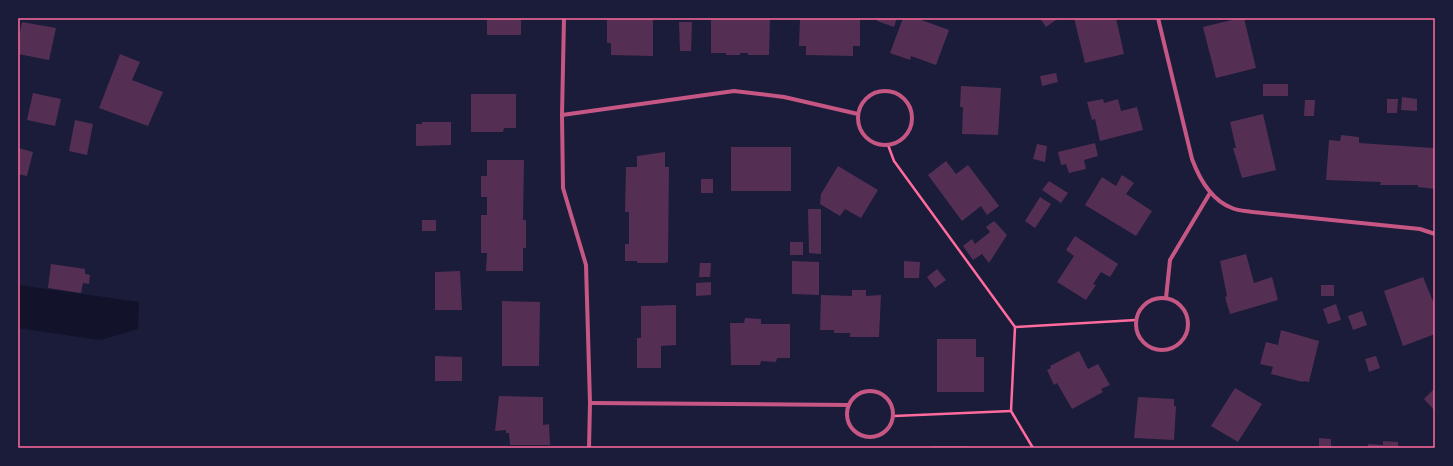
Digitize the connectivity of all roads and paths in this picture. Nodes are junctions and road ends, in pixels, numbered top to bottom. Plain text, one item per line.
1 (564, 18) edge
2 (1158, 18) edge
3 (858, 114) junction
4 (562, 115) junction
5 (888, 145) junction
6 (1210, 193) junction
7 (1435, 234) edge
8 (1166, 298) junction
9 (1136, 320) junction
10 (1015, 327) junction
11 (590, 403) junction
12 (848, 405) junction
13 (1011, 411) junction
14 (894, 416) junction
15 (589, 448) edge
16 (1033, 448) edge

1 - 4 street
2 - 6 street
3 - 4 street
3 - 5 street
3 - 5 street
4 - 11 street
5 - 10 path
6 - 7 street
6 - 8 street
8 - 9 street
8 - 9 street
9 - 10 path
10 - 13 path
11 - 12 street
11 - 15 street
12 - 14 street
12 - 14 street
13 - 14 path
13 - 16 path

